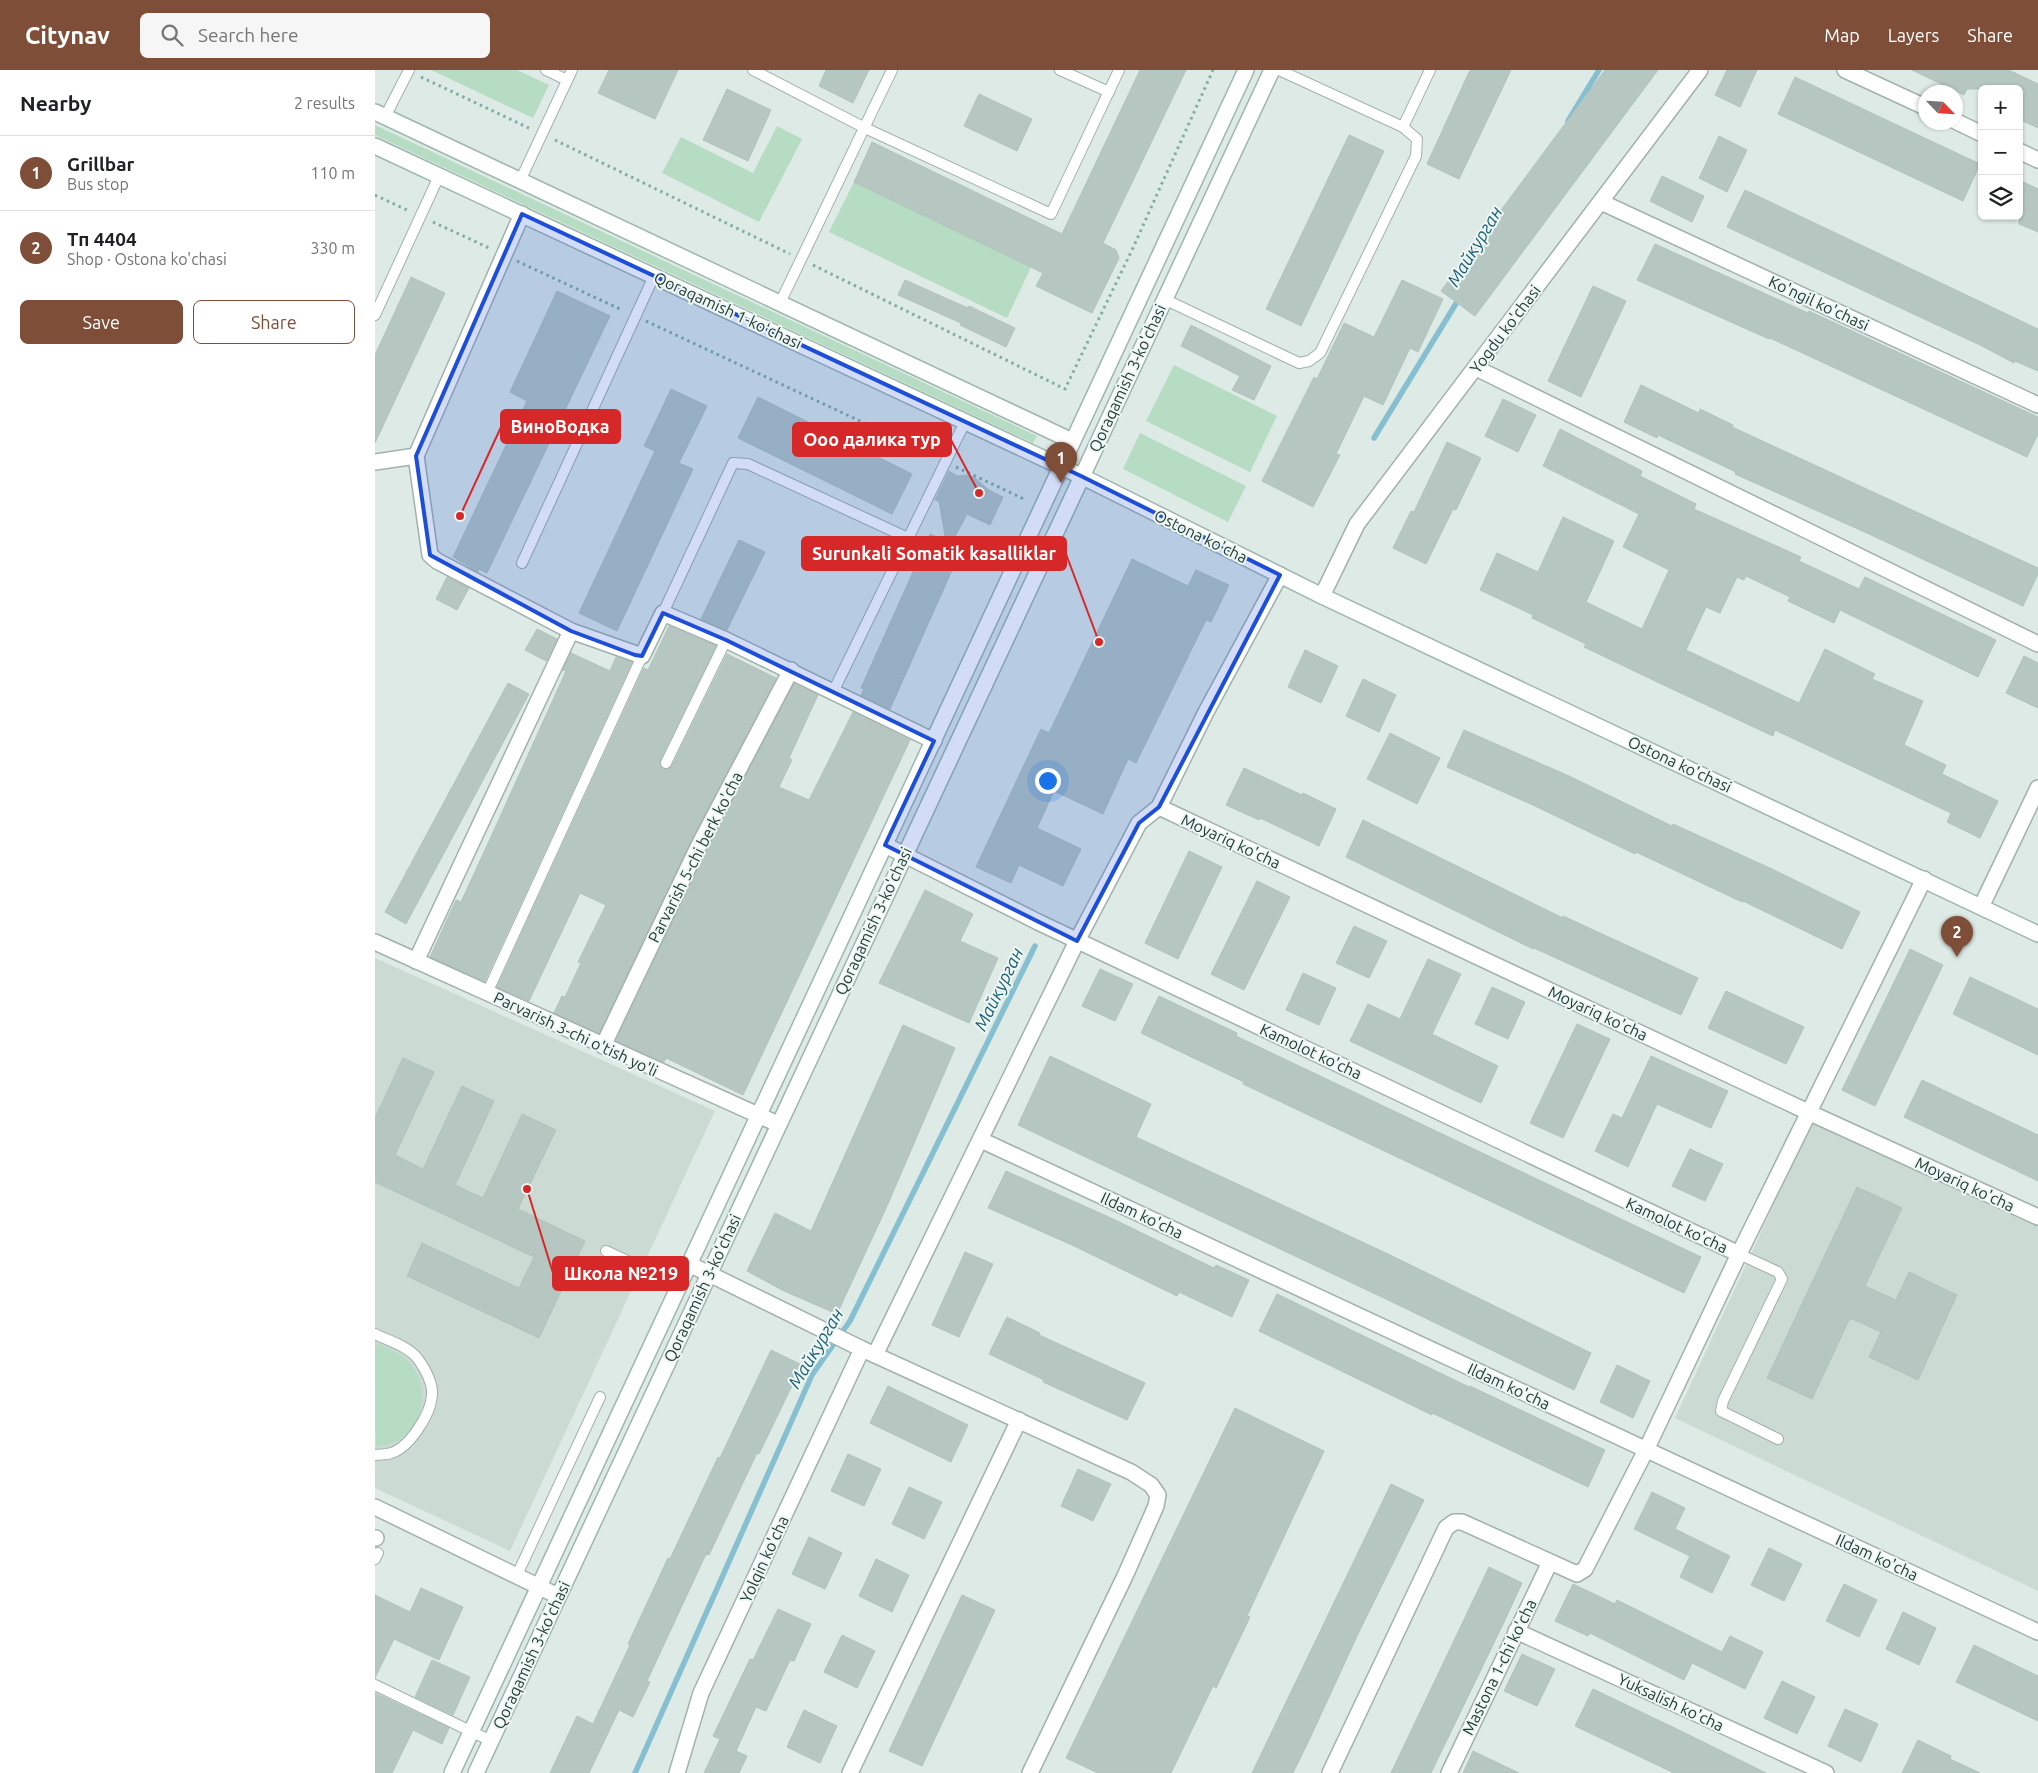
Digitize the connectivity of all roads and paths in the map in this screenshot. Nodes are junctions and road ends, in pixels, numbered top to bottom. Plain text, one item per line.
1 (409, 70) edge
2 (546, 70) edge
3 (572, 70) edge
4 (753, 70) edge
5 (891, 70) edge
6 (1060, 70) edge
7 (1119, 70) edge
8 (1213, 70) edge
9 (1246, 70) edge
10 (1272, 70) edge
11 (1279, 70) edge
12 (1430, 70) edge
13 (1700, 70) edge
14 (1845, 70) edge
15 (567, 80) junction
16 (1109, 92) junction
17 (1918, 105) edge
18 (380, 115) edge
19 (1963, 125) edge
20 (1403, 127) junction
21 (865, 128) junction
22 (1978, 132) edge
23 (542, 134) junction
24 (375, 146) edge
25 (2023, 153) edge
26 (2038, 160) edge
27 (439, 176) junction
28 (519, 180) junction
29 (375, 195) edge
30 (1601, 202) junction
31 (522, 214) junction
32 (421, 216) junction
33 (504, 255) junction
34 (801, 259) junction
35 (654, 276) junction
36 (1164, 299) junction
37 (780, 304) junction
38 (375, 314) edge
39 (635, 316) junction
40 (1476, 368) junction
41 (2038, 405) edge
42 (965, 422) junction
43 (1072, 441) junction
44 (416, 456) junction
45 (375, 462) edge
46 (947, 462) junction
47 (1061, 466) junction
48 (1081, 476) junction
49 (1025, 500) dead end
50 (908, 538) junction
51 (522, 563) dead end
52 (1280, 575) junction
53 (1322, 596) junction
54 (663, 613) junction
55 (571, 631) junction
56 (726, 640) junction
57 (2038, 644) edge
58 (642, 656) junction
59 (791, 670) junction
60 (833, 692) junction
61 (934, 741) junction
62 (666, 763) dead end
63 (2038, 788) edge
64 (1159, 807) junction
65 (885, 845) junction
66 (904, 855) junction
67 (1924, 880) junction
68 (1981, 906) junction
69 (2038, 934) edge
70 (1071, 938) junction
71 (375, 942) edge
72 (417, 961) junction
73 (487, 993) junction
74 (603, 1046) junction
75 (1808, 1112) junction
76 (758, 1115) junction
77 (778, 1124) junction
78 (981, 1140) junction
79 (2038, 1217) edge
80 (606, 1251) dead end
81 (1739, 1254) junction
82 (689, 1264) junction
83 (709, 1274) junction
84 (679, 1285) junction
85 (375, 1334) edge
86 (869, 1352) junction
87 (600, 1397) dead end
88 (1019, 1420) junction
89 (1778, 1439) dead end
90 (1646, 1450) junction
91 (375, 1455) edge
92 (375, 1507) edge
93 (1550, 1562) junction
94 (517, 1576) junction
95 (539, 1586) junction
96 (559, 1596) junction
97 (1516, 1631) junction
98 (2038, 1632) edge
99 (375, 1685) edge
100 (471, 1732) junction
101 (491, 1741) junction
102 (452, 1773) edge
103 (476, 1773) edge
104 (677, 1773) edge
105 (850, 1773) edge
106 (1030, 1773) edge
107 (1330, 1773) edge
108 (1449, 1773) edge
109 (1826, 1773) edge

1 - 18 lane
1 - 23 path
2 - 15 lane
3 - 15 lane
4 - 21 lane
5 - 21 lane
6 - 16 lane
7 - 16 lane
8 - 34 path
9 - 43 street, Qoraqamish 3-ko'chasi
10 - 36 street, Qoraqamish 3-ko'chasi
11 - 20 lane
12 - 20 lane
13 - 30 street, Yogdu ko'chasi
14 - 17 street
15 - 23 lane
16 - 21 lane
18 - 28 street, Qoraqamish 1-koʻchasi
19 - 22 street
20 - 36 lane
21 - 34 lane
23 - 28 lane
23 - 34 path
24 - 27 street, Qoraqamish 1-koʻchasi
25 - 26 street
27 - 31 street, Qoraqamish 1-koʻchasi
27 - 32 lane
28 - 37 street, Qoraqamish 1-koʻchasi
29 - 32 path
30 - 40 street, Yogdu ko'chasi
30 - 41 street, Ko'ngil ko'chasi
31 - 33 street
31 - 35 street, Qoraqamish 1-koʻchasi
32 - 33 path
32 - 38 lane
33 - 39 path
33 - 44 street
34 - 37 lane
35 - 39 lane
35 - 42 street, Qoraqamish 1-koʻchasi
36 - 48 street, Qoraqamish 3-ko'chasi
37 - 43 street, Qoraqamish 1-koʻchasi
39 - 46 path
39 - 51 lane
40 - 53 street, Yogdu ko'chasi
40 - 57 street
42 - 46 lane
42 - 47 street, Qoraqamish 1-koʻchasi
43 - 47 street, Qoraqamish 3-ko'chasi
43 - 48 street
44 - 45 street
44 - 55 street
46 - 49 path
46 - 50 lane
47 - 48 street, Qoraqamish 1-koʻchasi
47 - 61 street, Qoraqamish 3-ko'chasi
48 - 52 street, Ostona ko'cha
48 - 66 street, Qoraqamish 3-ko'chasi
50 - 54 lane
50 - 60 lane
52 - 53 street, Ostona ko'cha
52 - 64 street
53 - 67 street, Ostona ko'chasi
54 - 56 street
54 - 58 street
55 - 58 street
55 - 72 street
56 - 59 street
56 - 62 lane
58 - 73 lane
59 - 60 street
59 - 74 street, Parvarish 5-chi berk ko'cha
60 - 61 street
61 - 65 street, Qoraqamish 3-ko'chasi
63 - 68 street
64 - 70 street, Yolqin ko'cha
64 - 75 street, Moyariq ko'cha
65 - 66 street, Kamolot ko'cha
65 - 76 street, Qoraqamish 3-ko'chasi
66 - 70 street, Kamolot ko'cha
66 - 77 street, Qoraqamish 3-ko'chasi
67 - 68 street, Ostona ko'chasi
67 - 75 street
68 - 69 street, Ostona ko'chasi
70 - 78 street, Yolqin ko'cha
70 - 81 street, Kamolot ko'cha
71 - 72 street, Parvarish 3-chi o'tish yo'li
72 - 73 street, Parvarish 3-chi o'tish yo'li
73 - 74 street, Parvarish 3-chi o'tish yo'li
74 - 76 street, Parvarish 3-chi o'tish yo'li
75 - 79 street, Moyariq ko'cha
75 - 81 street
76 - 77 street, Parvarish 3-chi o'tish yo'li
76 - 82 street, Qoraqamish 3-ko'chasi
77 - 83 street, Qoraqamish 3-ko'chasi
78 - 86 street, Yolqin ko'cha
78 - 90 street, Ildam ko'cha
80 - 84 lane
81 - 89 lane
81 - 90 street
82 - 83 street
82 - 84 street, Qoraqamish 3-ko'chasi
83 - 86 street
83 - 96 street, Qoraqamish 3-ko'chasi
84 - 95 street, Qoraqamish 3-ko'chasi
85 - 91 lane
86 - 88 street
86 - 104 street, Yolqin ko'cha
87 - 94 lane
88 - 105 street
88 - 106 street
90 - 93 street
90 - 98 street, Ildam ko'cha
92 - 94 street
93 - 97 street, Mastona 1-chi ko'cha
93 - 107 street
94 - 95 street
95 - 96 street
95 - 100 street, Qoraqamish 3-ko'chasi
96 - 101 street, Qoraqamish 3-ko'chasi
97 - 108 street, Mastona 1-chi ko'cha
97 - 109 street, Yuksalish ko'cha
99 - 100 lane
100 - 101 lane
100 - 102 street, Qoraqamish 3-ko'chasi
101 - 103 street, Qoraqamish 3-ko'chasi

